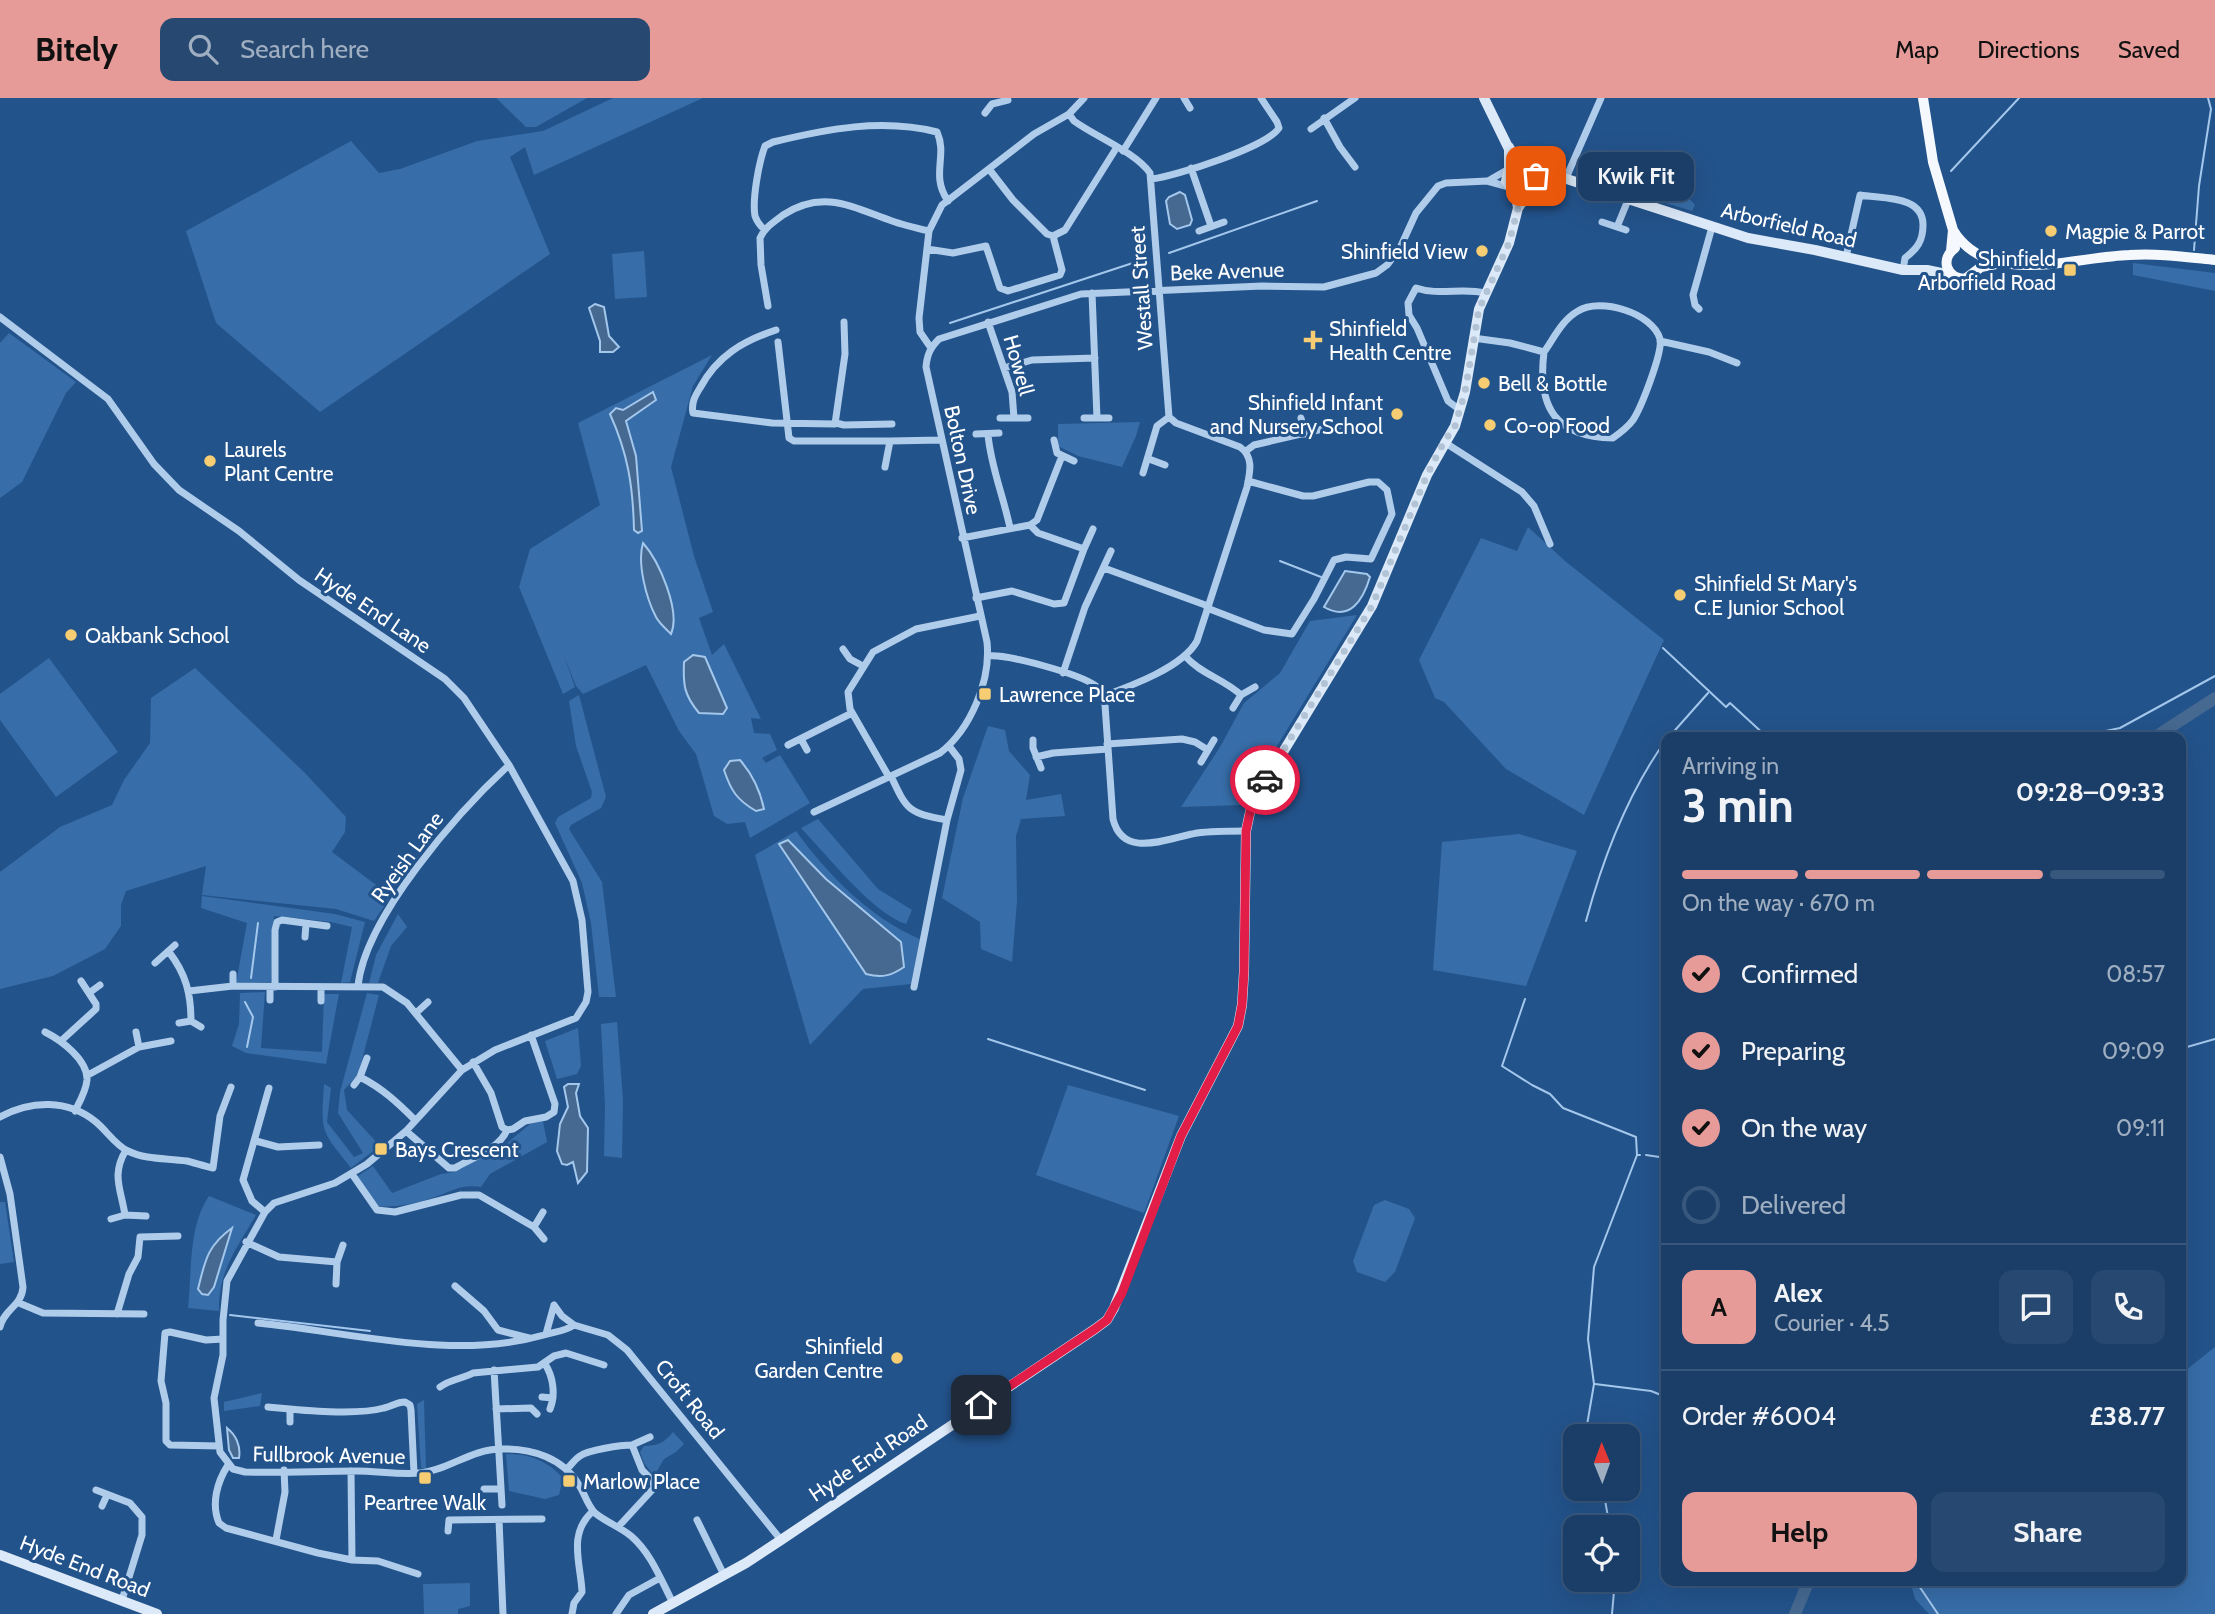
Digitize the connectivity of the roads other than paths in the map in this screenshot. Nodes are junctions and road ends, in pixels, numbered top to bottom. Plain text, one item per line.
1 (1084, 98) edge
2 (1156, 98) edge
3 (1184, 98) edge
4 (1261, 98) edge
5 (1355, 98) edge
6 (1484, 98) edge
7 (1601, 98) edge
8 (1923, 98) edge
9 (1008, 100) dead end
10 (990, 101) edge
11 (1190, 108) dead end
12 (985, 113) dead end
13 (1069, 114) junction
14 (1324, 118) junction
15 (1311, 129) dead end
16 (1508, 147) junction
17 (1120, 149) junction
18 (1529, 165) junction
19 (1355, 167) dead end
20 (1191, 168) junction
21 (989, 169) junction
22 (1508, 169) junction
23 (1566, 178) junction
24 (1152, 179) junction
25 (1487, 181) junction
26 (1532, 188) junction
27 (1511, 189) junction
28 (1628, 200) junction
29 (948, 201) junction
30 (1518, 208) junction
31 (1224, 222) dead end
32 (1602, 222) dead end
33 (1211, 226) junction
34 (1617, 227) junction
35 (1712, 227) junction
36 (765, 230) junction
37 (1626, 230) dead end
38 (1953, 230) junction
39 (929, 231) junction
40 (1199, 231) dead end
41 (1053, 236) junction
42 (927, 249) junction
43 (1971, 250) junction
44 (1949, 254) junction
45 (1846, 257) junction
46 (2215, 260) edge
47 (2005, 263) junction
48 (1903, 270) junction
49 (1927, 270) junction
50 (1976, 271) junction
51 (1951, 275) junction
52 (1159, 291) junction
53 (1092, 293) junction
54 (1485, 293) junction
55 (768, 306) dead end
56 (1699, 309) dead end
57 (0, 317) edge
58 (844, 322) dead end
59 (988, 322) junction
60 (776, 330) dead end
61 (1473, 338) junction
62 (1660, 341) junction
63 (778, 342) dead end
64 (930, 348) junction
65 (1544, 352) junction
66 (1095, 359) junction
67 (1737, 363) dead end
68 (1004, 369) junction
69 (1460, 410) junction
70 (1169, 417) junction
71 (1000, 418) dead end
72 (1014, 418) junction
73 (1028, 418) dead end
74 (1084, 418) dead end
75 (1097, 418) junction
76 (1109, 418) dead end
77 (1301, 418) dead end
78 (836, 423) junction
79 (786, 424) junction
80 (892, 424) dead end
81 (1339, 425) dead end
82 (999, 433) dead end
83 (988, 434) junction
84 (1305, 434) junction
85 (976, 435) dead end
86 (941, 440) junction
87 (1054, 440) dead end
88 (890, 441) junction
89 (1444, 442) junction
90 (1246, 451) junction
91 (1062, 456) junction
92 (1149, 459) junction
93 (1074, 461) dead end
94 (1166, 465) dead end
95 (885, 467) dead end
96 (1143, 473) dead end
97 (1248, 481) junction
98 (1030, 525) junction
99 (1010, 528) junction
100 (1093, 529) dead end
101 (962, 538) junction
102 (1550, 544) dead end
103 (1084, 549) junction
104 (1111, 551) dead end
105 (1104, 568) junction
106 (976, 598) junction
107 (1207, 607) junction
108 (980, 616) junction
109 (843, 649) dead end
110 (988, 656) junction
111 (1186, 657) junction
112 (863, 666) junction
113 (1063, 673) junction
114 (1255, 687) dead end
115 (1241, 695) junction
116 (1104, 696) junction
117 (1233, 708) dead end
118 (852, 713) junction
119 (802, 739) junction
120 (1033, 740) dead end
121 (1214, 740) dead end
122 (788, 745) dead end
123 (949, 746) junction
124 (1108, 746) junction
125 (807, 750) dead end
126 (1208, 750) junction
127 (1036, 757) junction
128 (1201, 762) dead end
129 (509, 765) junction
130 (1041, 768) dead end
131 (890, 777) junction
132 (814, 812) dead end
133 (947, 820) junction
134 (1246, 831) junction
135 (306, 924) junction
136 (327, 926) dead end
137 (305, 937) dead end
138 (175, 945) dead end
139 (169, 952) junction
140 (155, 962) dead end
141 (233, 974) dead end
142 (81, 981) dead end
143 (100, 985) dead end
144 (233, 986) junction
145 (358, 986) junction
146 (273, 987) junction
147 (321, 987) junction
148 (914, 987) dead end
149 (189, 991) junction
150 (89, 993) junction
151 (270, 1000) dead end
152 (321, 1002) dead end
153 (428, 1002) dead end
154 (416, 1013) junction
155 (576, 1017) joint
156 (191, 1021) junction
157 (179, 1023) dead end
158 (201, 1027) dead end
159 (45, 1032) dead end
160 (136, 1032) dead end
161 (512, 1032) dead end
162 (531, 1035) junction
163 (62, 1040) junction
164 (170, 1041) dead end
165 (516, 1041) junction
166 (139, 1047) junction
167 (367, 1058) dead end
168 (472, 1062) junction
169 (462, 1070) junction
170 (88, 1076) junction
171 (360, 1077) junction
172 (354, 1085) dead end
173 (231, 1087) dead end
174 (269, 1088) dead end
175 (75, 1111) junction
176 (0, 1117) edge
177 (415, 1120) junction
178 (507, 1130) junction
179 (406, 1131) junction
180 (256, 1140) junction
181 (318, 1145) dead end
182 (125, 1150) junction
183 (0, 1157) edge
184 (352, 1174) junction
185 (265, 1212) junction
186 (542, 1212) dead end
187 (125, 1215) junction
188 (146, 1216) dead end
189 (111, 1219) dead end
190 (534, 1227) junction
191 (178, 1236) dead end
192 (544, 1239) dead end
193 (246, 1242) junction
194 (343, 1245) dead end
195 (337, 1262) junction
196 (335, 1284) dead end
197 (455, 1286) dead end
198 (19, 1303) junction
199 (117, 1314) junction
200 (144, 1314) dead end
201 (258, 1323) dead end
202 (574, 1325) junction
203 (0, 1326) edge
204 (546, 1334) junction
205 (223, 1339) junction
206 (530, 1339) junction
207 (545, 1364) junction
208 (604, 1365) dead end
209 (494, 1370) junction
210 (440, 1387) dead end
211 (542, 1397) dead end
212 (553, 1398) junction
213 (268, 1407) dead end
214 (496, 1409) junction
215 (550, 1409) dead end
216 (290, 1410) junction
217 (537, 1414) dead end
218 (290, 1422) dead end
219 (650, 1437) dead end
220 (632, 1445) junction
221 (219, 1446) junction
222 (498, 1448) junction
223 (228, 1465) junction
224 (567, 1469) junction
225 (284, 1470) junction
226 (351, 1471) junction
227 (414, 1473) junction
228 (484, 1489) dead end
229 (501, 1489) junction
230 (96, 1490) dead end
231 (107, 1495) junction
232 (502, 1505) dead end
233 (102, 1506) dead end
234 (593, 1511) junction
235 (542, 1519) dead end
236 (499, 1520) junction
237 (697, 1520) dead end
238 (618, 1527) junction
239 (448, 1531) dead end
240 (276, 1540) junction
241 (781, 1540) junction
242 (0, 1555) edge
243 (352, 1560) junction
244 (411, 1562) dead end
245 (408, 1571) junction
246 (418, 1574) dead end
247 (724, 1575) junction
248 (660, 1578) junction
249 (122, 1600) junction
250 (673, 1603) junction
251 (157, 1614) edge
252 (503, 1614) edge
253 (572, 1614) edge
254 (616, 1614) edge
255 (653, 1614) edge

1 - 13 street, Bolton Drive
2 - 17 street
3 - 11 street
4 - 20 street
5 - 14 street
6 - 16 main road
7 - 23 street
8 - 38 main road
9 - 10 street
10 - 12 street
13 - 17 street
13 - 21 street, Bolton Drive
14 - 15 street
14 - 19 street
16 - 18 main road
16 - 22 main road
17 - 24 street
17 - 41 street
18 - 22 main road
18 - 23 main road, Arborfield Road
18 - 26 main road
20 - 24 street
20 - 33 street
21 - 29 street, Bolton Drive
21 - 41 street
22 - 25 street
22 - 27 main road
23 - 26 main road
23 - 28 main road, Arborfield Road
24 - 52 street, Westall Street
25 - 27 street
25 - 52 street, Beke Avenue
26 - 27 main road
26 - 30 main road
27 - 30 main road
28 - 34 street
28 - 35 main road, Arborfield Road
29 - 36 street
29 - 39 street, Bolton Drive
30 - 54 main road, Hyde End Road
31 - 33 street
32 - 34 street
33 - 40 street
34 - 37 street
35 - 45 main road, Arborfield Road
35 - 56 street
36 - 39 street
36 - 55 street
38 - 43 main road
38 - 44 main road
39 - 42 street, Bolton Drive
41 - 42 street
42 - 64 street, Bolton Drive
43 - 44 main road
43 - 47 main road
43 - 50 main road
44 - 49 main road
44 - 51 main road
45 - 48 main road, Arborfield Road
45 - 48 street
46 - 47 main road
47 - 50 main road
48 - 49 main road, Arborfield Road
49 - 51 main road, Arborfield Road
50 - 51 main road
52 - 53 street, Beke Avenue
52 - 70 street, Westall Street
53 - 59 street, Beke Avenue
53 - 66 street
54 - 61 main road, Hyde End Road
54 - 69 street
57 - 129 street, Hyde End Lane
58 - 78 street
59 - 64 street, Beke Avenue
59 - 68 street, Howell
60 - 79 street
61 - 65 street
61 - 69 main road, Hyde End Road
62 - 65 street
62 - 65 street
62 - 67 street
63 - 79 street
64 - 86 street, Bolton Drive
66 - 68 street
66 - 75 street
68 - 72 street, Howell
69 - 89 main road, Hyde End Road
70 - 90 street
70 - 92 street
71 - 72 street, Howell
72 - 73 street, Howell
74 - 75 street
75 - 76 street
77 - 84 street
78 - 79 street
78 - 80 street
79 - 88 street
81 - 84 street
82 - 83 street
83 - 85 street
83 - 99 street
84 - 90 street
86 - 88 street
86 - 101 street, Bolton Drive
87 - 91 street
88 - 95 street
89 - 102 street
89 - 134 main road, Hyde End Road
90 - 97 street
91 - 93 street
91 - 98 street
92 - 94 street
92 - 96 street
97 - 107 street
97 - 107 street
98 - 99 street
98 - 103 street
99 - 101 street
100 - 103 street
101 - 106 street, Bolton Drive
103 - 106 street
104 - 105 street
105 - 107 street
105 - 113 street
106 - 108 street, Bolton Drive
107 - 111 street
108 - 110 street, Bolton Drive
108 - 112 street
109 - 112 street
110 - 113 street
110 - 123 street, Bolton Drive
111 - 115 street
111 - 116 street
112 - 118 street
113 - 116 street
114 - 115 street
115 - 117 street
116 - 124 street
118 - 119 street
118 - 131 street
119 - 122 street
119 - 125 street
120 - 127 street
121 - 126 street
123 - 131 street, Bolton Drive
123 - 133 street
124 - 126 street
124 - 127 street
124 - 134 street
126 - 128 street
127 - 130 street
129 - 145 street, Ryeish Lane
129 - 155 street, Hyde End Lane
131 - 132 street, Bolton Drive
131 - 133 street
133 - 148 street
134 - 241 main road, Hyde End Road
135 - 136 street
135 - 137 street
135 - 146 street
138 - 139 street
139 - 140 street
139 - 149 street
141 - 144 street
142 - 150 street
143 - 150 street
144 - 146 street
144 - 149 street
145 - 147 street
145 - 154 street
146 - 147 street
146 - 151 street
147 - 152 street
149 - 156 street
150 - 163 street
153 - 154 street
154 - 169 street
155 - 162 street, Fullbrook Avenue
156 - 157 street
156 - 158 street
159 - 163 street
160 - 166 street
161 - 165 street
162 - 165 street, Fullbrook Avenue
162 - 178 street
163 - 170 street
164 - 166 street
165 - 168 street, Fullbrook Avenue
166 - 170 street
167 - 171 street
168 - 169 street, Fullbrook Avenue
168 - 178 street
169 - 177 street, Fullbrook Avenue
170 - 175 street
171 - 172 street
171 - 177 street
173 - 182 street
174 - 180 street
175 - 176 street
175 - 182 street
177 - 179 street, Fullbrook Avenue
178 - 179 street
179 - 184 street, Fullbrook Avenue
180 - 181 street
180 - 185 street
182 - 187 street
183 - 198 street
184 - 185 street, Fullbrook Avenue
184 - 190 street
185 - 193 street, Fullbrook Avenue
186 - 190 street
187 - 188 street
187 - 189 street
190 - 192 street
191 - 199 street
193 - 195 street
193 - 205 street, Fullbrook Avenue
194 - 195 street
195 - 196 street
197 - 206 street
198 - 199 street
198 - 203 street
199 - 200 street
201 - 206 street
202 - 204 street
202 - 204 street
202 - 241 street, Croft Road
204 - 206 street
205 - 221 street, Fullbrook Avenue
205 - 221 street
207 - 208 street
207 - 209 street
207 - 212 street
209 - 210 street
209 - 214 street
211 - 212 street
212 - 215 street
213 - 216 street
214 - 217 street
214 - 222 street
216 - 218 street
216 - 227 street
219 - 220 street
220 - 224 street
220 - 238 street
221 - 223 street, Fullbrook Avenue
222 - 224 street, Fullbrook Avenue
222 - 227 street, Fullbrook Avenue
222 - 229 street
223 - 225 street, Fullbrook Avenue
223 - 240 street
224 - 234 street, Fullbrook Avenue
225 - 226 street, Fullbrook Avenue
225 - 240 street
226 - 227 street, Fullbrook Avenue
226 - 243 street
228 - 229 street
229 - 232 street
230 - 231 street
231 - 233 street
231 - 249 street
234 - 238 street, Fullbrook Avenue
234 - 253 street
235 - 236 street
236 - 239 street
236 - 252 street
237 - 247 street
238 - 248 street, Fullbrook Avenue
240 - 243 street
241 - 247 main road, Hyde End Road
242 - 249 main road, Hyde End Road
243 - 245 street
244 - 245 street
245 - 246 street
247 - 250 main road, Hyde End Road
248 - 250 street, Fullbrook Avenue
248 - 254 street
249 - 251 main road, Hyde End Road
250 - 255 main road, Hyde End Road

